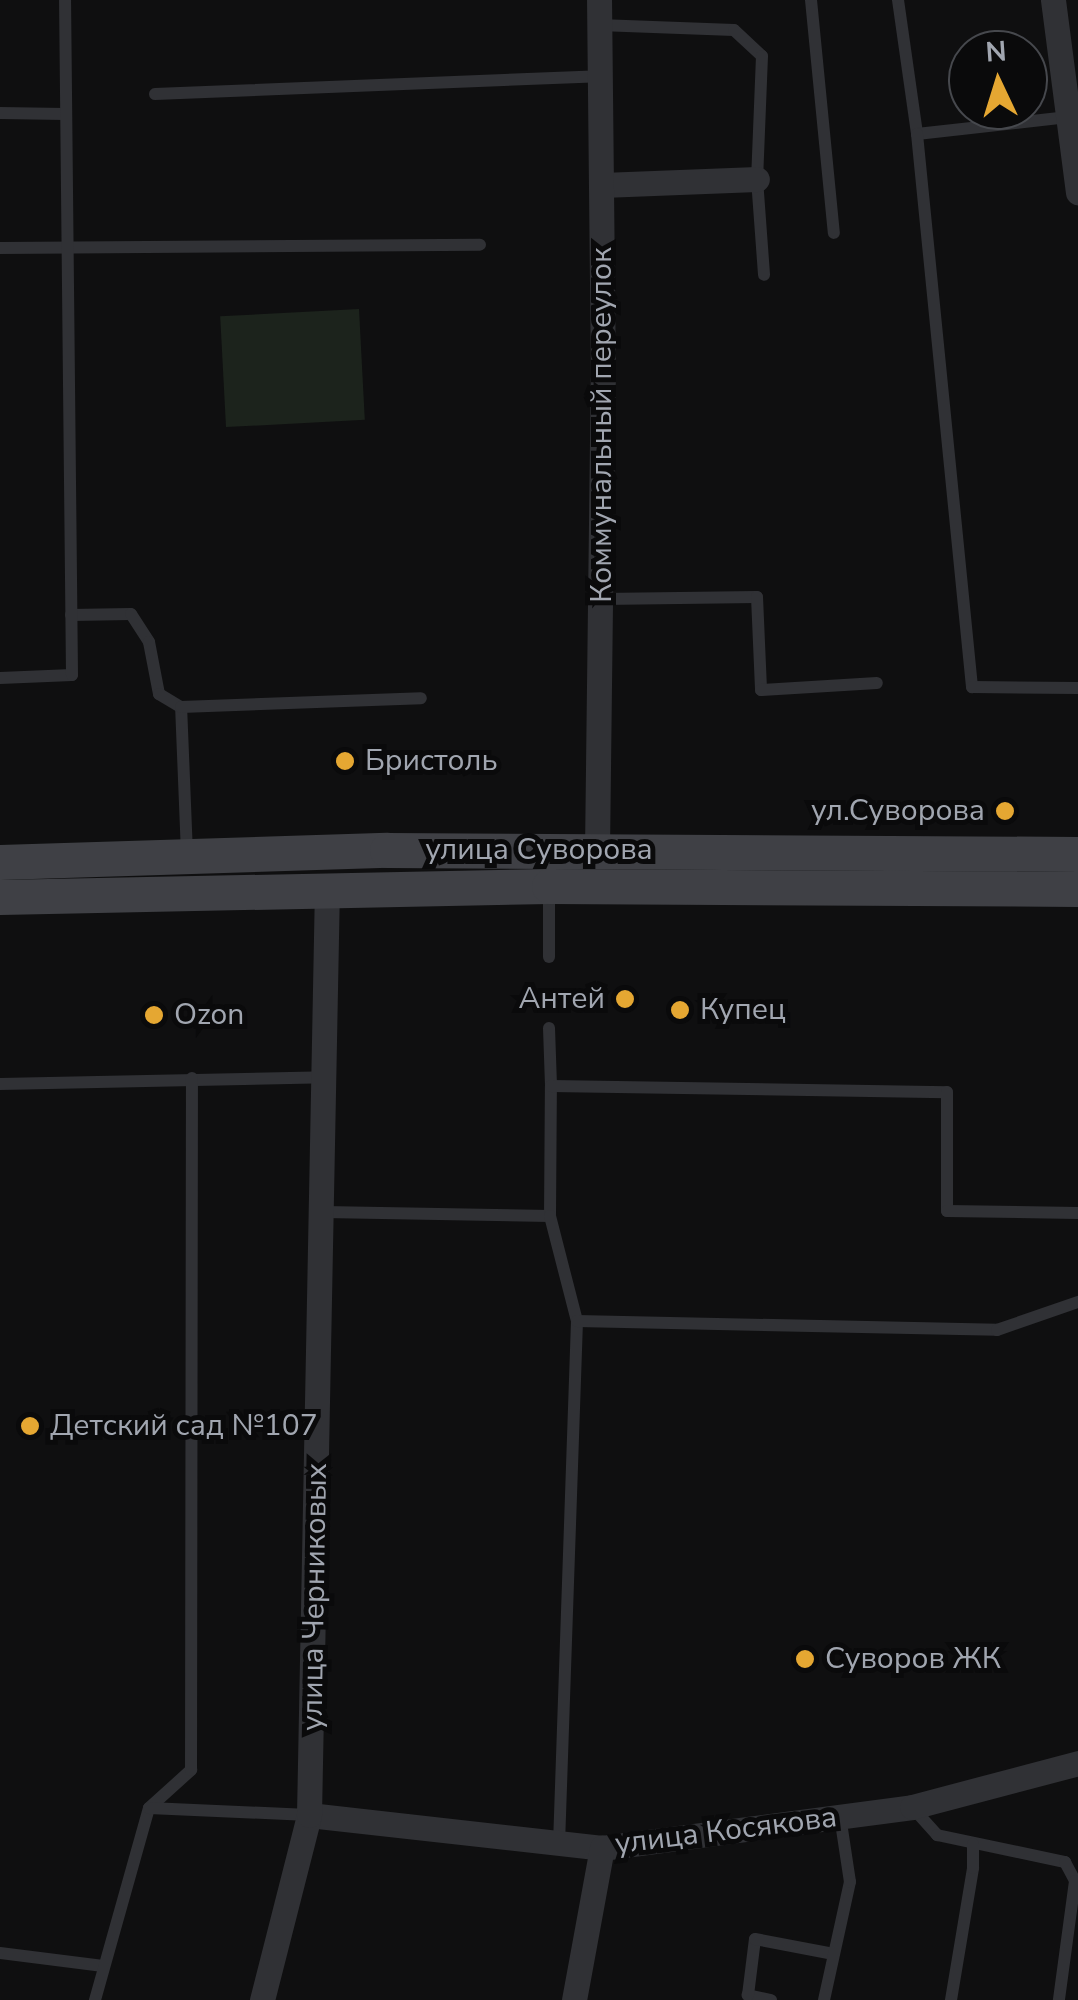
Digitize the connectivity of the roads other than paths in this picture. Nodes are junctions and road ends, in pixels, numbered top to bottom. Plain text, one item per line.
1 (64, 0) edge
2 (811, 0) edge
3 (898, 0) edge
4 (1053, 0) edge
5 (599, 12) edge
6 (599, 76) junction
7 (155, 94) dead end
8 (0, 113) edge
9 (66, 114) junction
10 (1068, 117) junction
11 (917, 134) junction
12 (757, 178) junction
13 (602, 184) junction
14 (1078, 192) edge
15 (834, 233) dead end
16 (480, 245) dead end
17 (0, 248) edge
18 (67, 248) junction
19 (764, 275) dead end
20 (602, 599) junction
21 (71, 615) junction
22 (0, 678) edge
23 (878, 683) dead end
24 (1078, 688) edge
25 (421, 698) dead end
26 (181, 707) junction
27 (597, 850) junction
28 (1078, 854) edge
29 (187, 856) junction
30 (0, 862) edge
31 (548, 886) junction
32 (327, 889) junction
33 (1078, 890) edge
34 (0, 897) edge
35 (549, 957) dead end
36 (549, 1028) dead end
37 (192, 1078) junction
38 (326, 1078) junction
39 (0, 1084) edge
40 (551, 1086) junction
41 (324, 1212) junction
42 (1078, 1213) edge
43 (550, 1216) junction
44 (1078, 1302) edge
45 (577, 1322) junction
46 (1078, 1762) edge
47 (912, 1807) junction
48 (149, 1808) junction
49 (310, 1815) junction
50 (840, 1816) junction
51 (559, 1843) junction
52 (972, 1844) junction
53 (602, 1848) junction
54 (0, 1953) edge
55 (834, 1954) junction
56 (103, 1966) junction
57 (95, 2000) edge
58 (262, 2000) edge
59 (574, 2000) edge
60 (772, 2000) edge
61 (824, 2000) edge
62 (951, 2000) edge
63 (1058, 2000) edge

1 - 9 lane
2 - 15 lane
3 - 11 lane
4 - 10 street
5 - 6 street, Коммунальный переулок
5 - 12 lane
6 - 7 lane
6 - 13 street, Коммунальный переулок
8 - 9 lane
9 - 18 lane
10 - 11 lane
10 - 14 street
11 - 24 lane
12 - 13 street
12 - 19 lane
13 - 20 street, Коммунальный переулок
16 - 18 lane
17 - 18 lane
18 - 21 lane
20 - 23 lane
20 - 27 street, Коммунальный переулок
21 - 22 lane
21 - 26 lane
25 - 26 lane
26 - 29 lane
27 - 28 main road, улица Суворова
27 - 29 main road, улица Суворова
29 - 30 main road, улица Суворова
31 - 32 main road, улица Суворова
31 - 33 main road, улица Суворова
31 - 35 lane
32 - 34 main road, улица Суворова
32 - 38 street, улица Черниковых
36 - 40 lane
37 - 38 lane
37 - 39 lane
37 - 48 lane
38 - 41 street, улица Черниковых
40 - 42 lane
40 - 43 lane
41 - 43 lane
41 - 49 street, улица Черниковых
43 - 45 lane
44 - 45 lane
45 - 51 lane
46 - 47 street, улица Косякова
47 - 50 street, улица Косякова
47 - 52 lane
48 - 49 lane
48 - 56 lane
49 - 51 street, улица Косякова
49 - 58 street, улица Черниковых
50 - 53 street, улица Косякова
50 - 55 lane
51 - 53 street, улица Косякова
52 - 62 lane
52 - 63 lane
53 - 59 street
54 - 56 lane
55 - 60 lane
55 - 61 lane
56 - 57 lane

